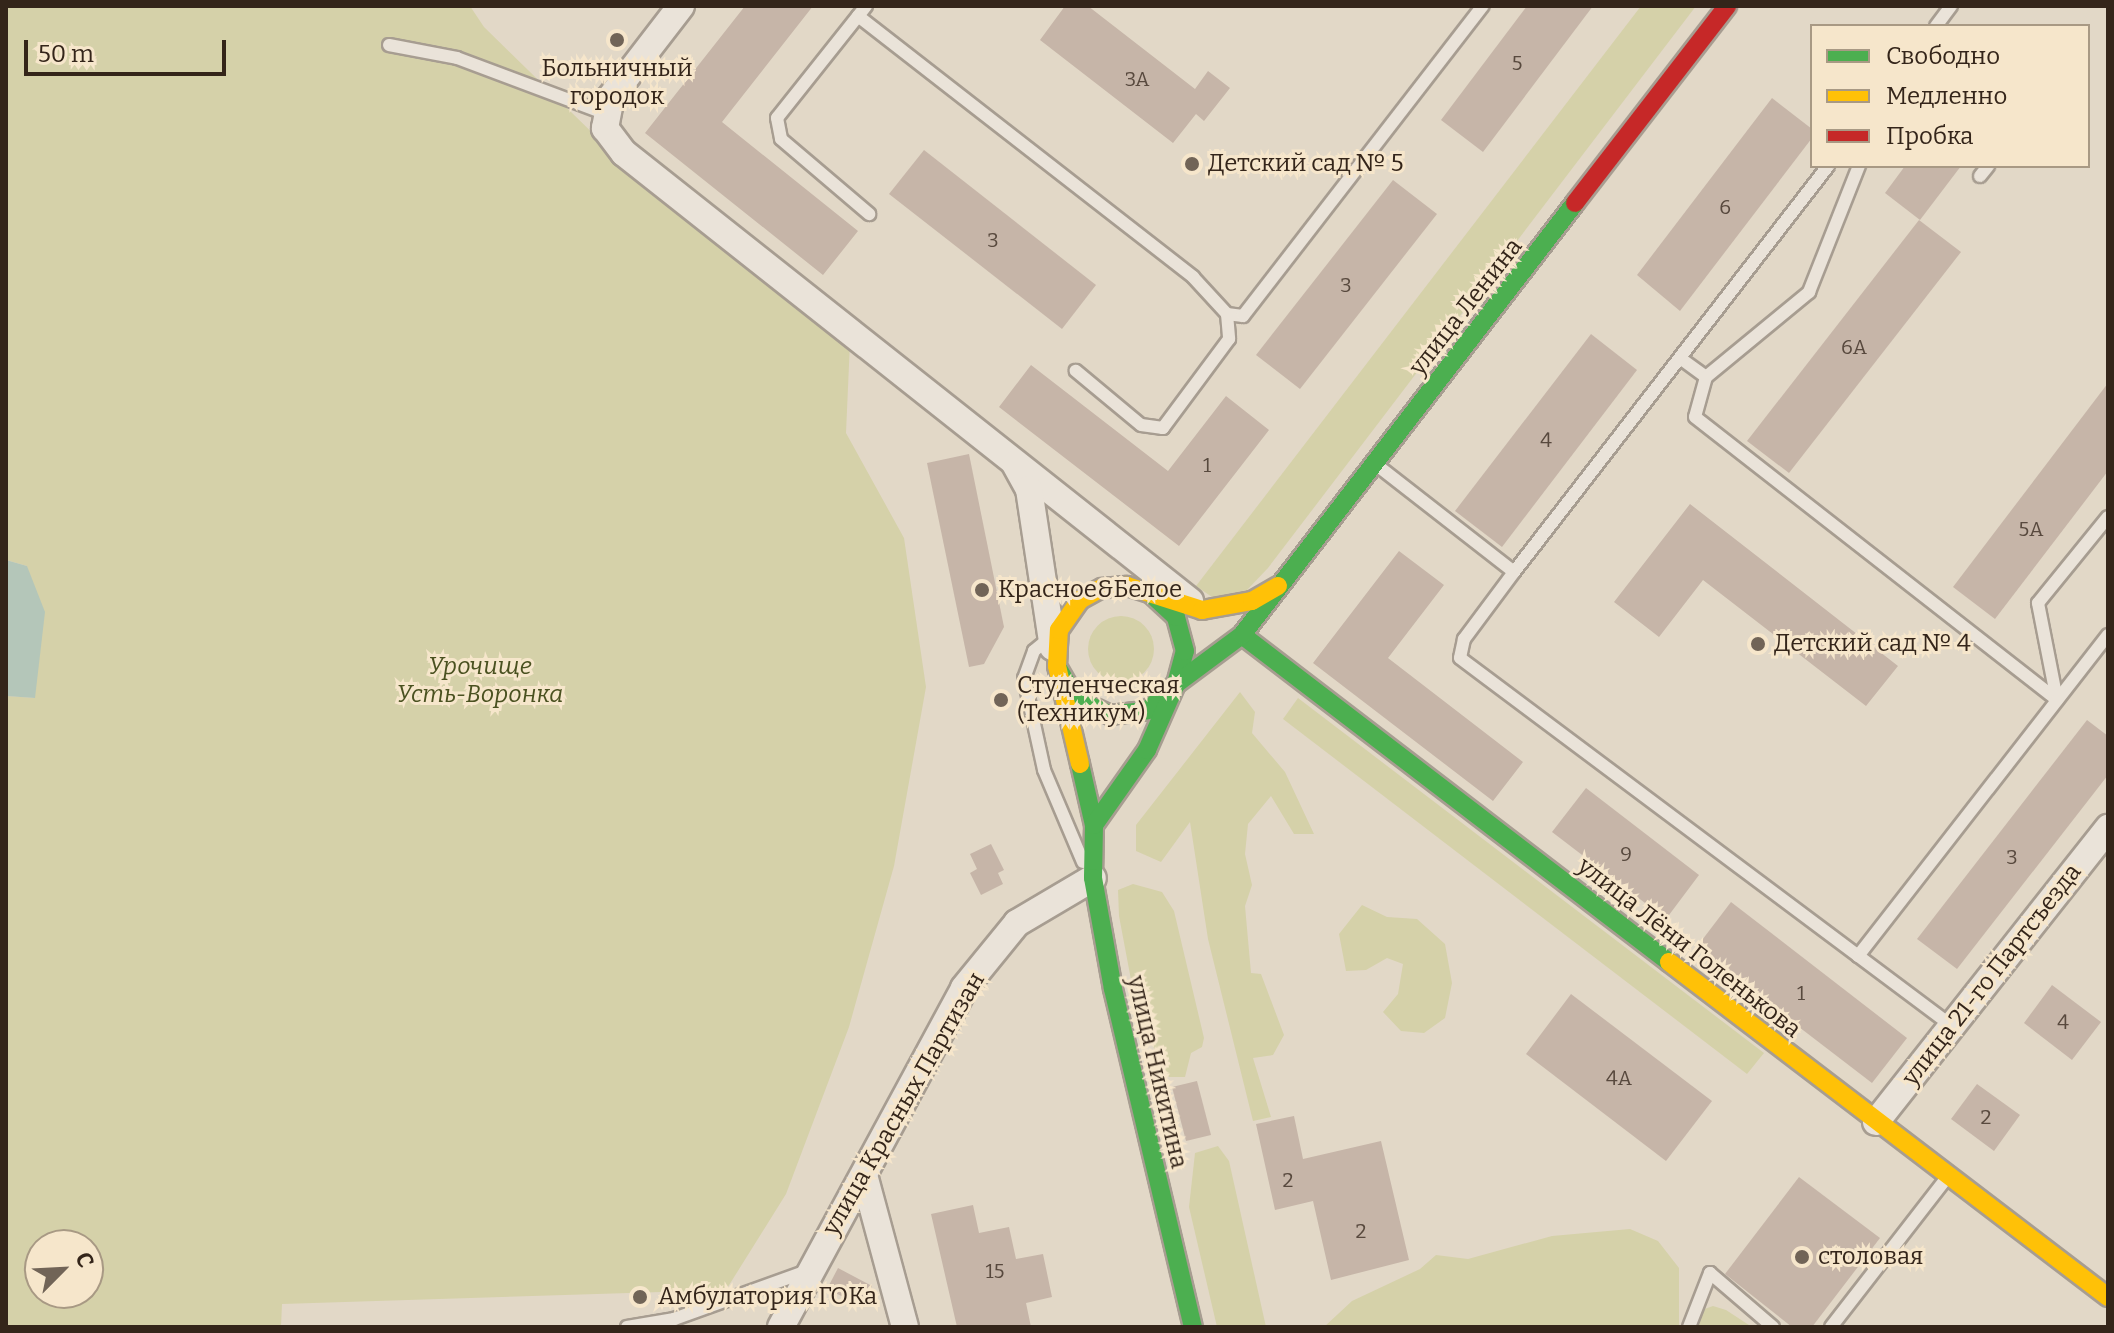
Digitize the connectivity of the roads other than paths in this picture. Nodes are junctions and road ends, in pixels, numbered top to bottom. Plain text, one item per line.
1 (681, 6) edge
2 (1483, 6) edge
3 (1727, 6) edge
4 (1951, 6) edge
5 (862, 11) edge
6 (1938, 24) edge
7 (389, 45) dead end
8 (606, 121) junction
9 (1826, 168) edge
10 (1858, 168) edge
11 (869, 214) dead end
12 (1227, 314) junction
13 (1680, 358) junction
14 (1076, 371) dead end
15 (1706, 377) junction
16 (1011, 457) junction
17 (1376, 464) junction
18 (2108, 517) edge
19 (1514, 572) junction
20 (1283, 584) junction
21 (1151, 594) junction
22 (1080, 600) junction
23 (1202, 610) junction
24 (1242, 635) junction
25 (2108, 635) edge
26 (1052, 637) junction
27 (1057, 666) junction
28 (1176, 684) junction
29 (2057, 700) junction
30 (1094, 825) junction
31 (2108, 828) edge
32 (1093, 878) junction
33 (1858, 956) junction
34 (1952, 1026) junction
35 (1876, 1122) junction
36 (864, 1175) junction
37 (1948, 1176) junction
38 (809, 1270) junction
39 (2108, 1297) edge
40 (627, 1327) edge
41 (781, 1327) edge
42 (905, 1327) edge
43 (1193, 1327) edge
44 (1689, 1327) edge
45 (1773, 1327) edge
46 (1831, 1327) edge

1 - 8 street
2 - 12 lane
3 - 17 main road, улица Ленина
4 - 6 lane
5 - 11 lane
5 - 12 lane
7 - 8 lane
8 - 16 street
9 - 13 lane
10 - 15 lane
12 - 14 lane
13 - 15 lane
13 - 19 lane
15 - 29 lane
16 - 23 street
16 - 26 street
17 - 19 lane
17 - 20 main road, улица Ленина
18 - 29 lane
19 - 33 lane
20 - 23 main road
20 - 24 main road, улица Ленина
21 - 22 main road
21 - 23 main road
21 - 28 main road
22 - 26 lane
22 - 27 main road
23 - 24 street
24 - 28 main road, улица Ленина
24 - 35 main road, улица Лёни Голенькова
25 - 29 lane
26 - 27 street
26 - 32 lane
27 - 28 main road
27 - 30 main road, улица Никитина
28 - 30 main road
29 - 33 lane
30 - 32 main road, улица Никитина
31 - 34 street, улица 21-го Партсъезда
32 - 36 street, улица Красных Партизан
32 - 43 main road, улица Никитина
33 - 34 lane
34 - 35 street, улица 21-го Партсъезда
35 - 37 main road, улица Лёни Голенькова
36 - 38 street, улица Красных Партизан
36 - 42 street
37 - 39 main road, улица Лёни Голенькова
37 - 46 lane
38 - 40 lane
38 - 41 street, улица Красных Партизан
44 - 45 lane

